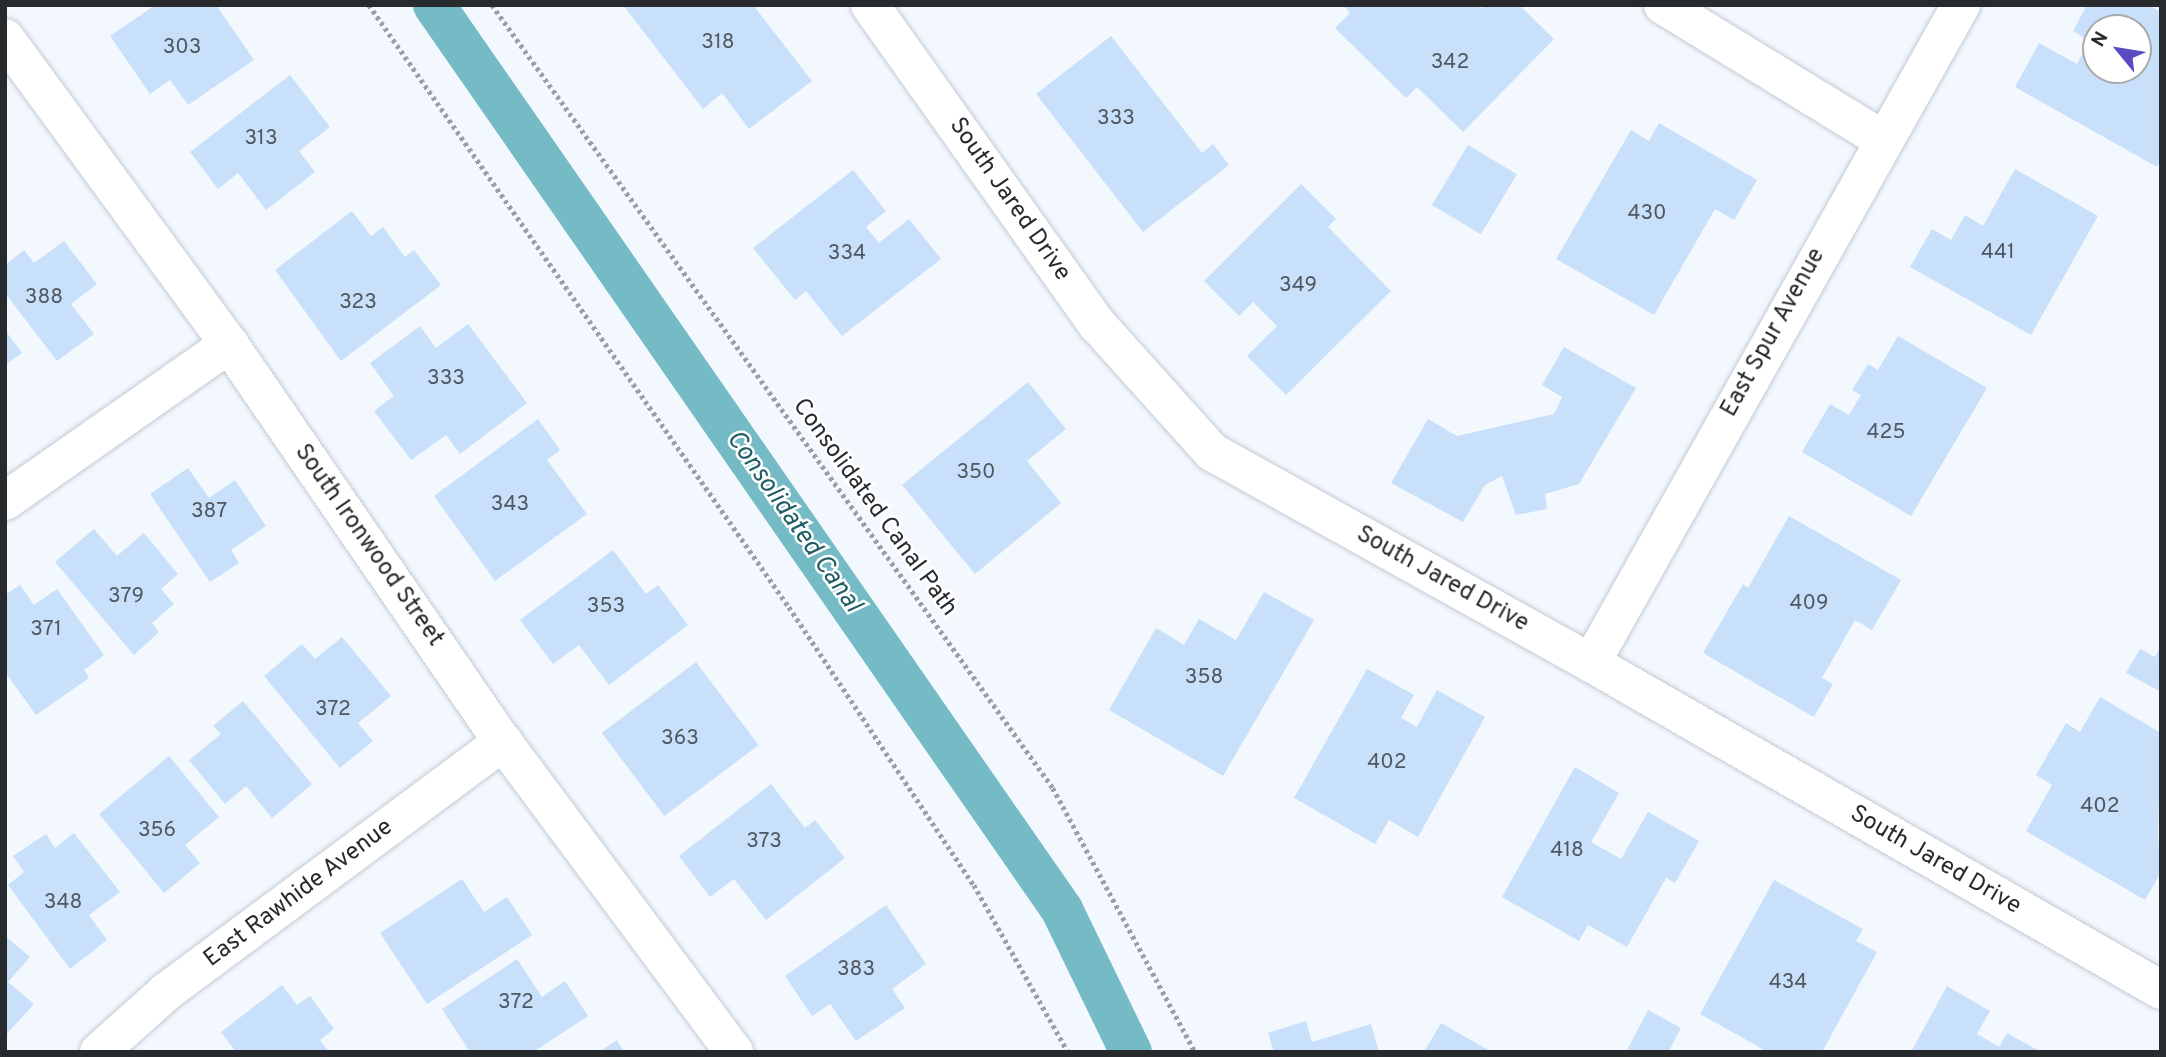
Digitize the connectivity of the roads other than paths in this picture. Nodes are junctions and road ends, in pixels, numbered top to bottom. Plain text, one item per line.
1 (870, 5) edge
2 (1663, 5) edge
3 (1961, 5) edge
4 (5, 38) edge
5 (1882, 139) junction
6 (229, 344) junction
7 (5, 501) edge
8 (1591, 663) junction
9 (503, 742) junction
10 (2161, 990) edge
11 (99, 1052) edge
12 (734, 1052) edge

1 - 8 street, South Jared Drive
2 - 5 street
3 - 5 street, East Spur Avenue
4 - 6 street, South Ironwood Street
5 - 8 street, East Spur Avenue
6 - 7 street
6 - 9 street, South Ironwood Street
8 - 10 street, South Jared Drive
9 - 11 street, East Rawhide Avenue
9 - 12 street, South Ironwood Street

